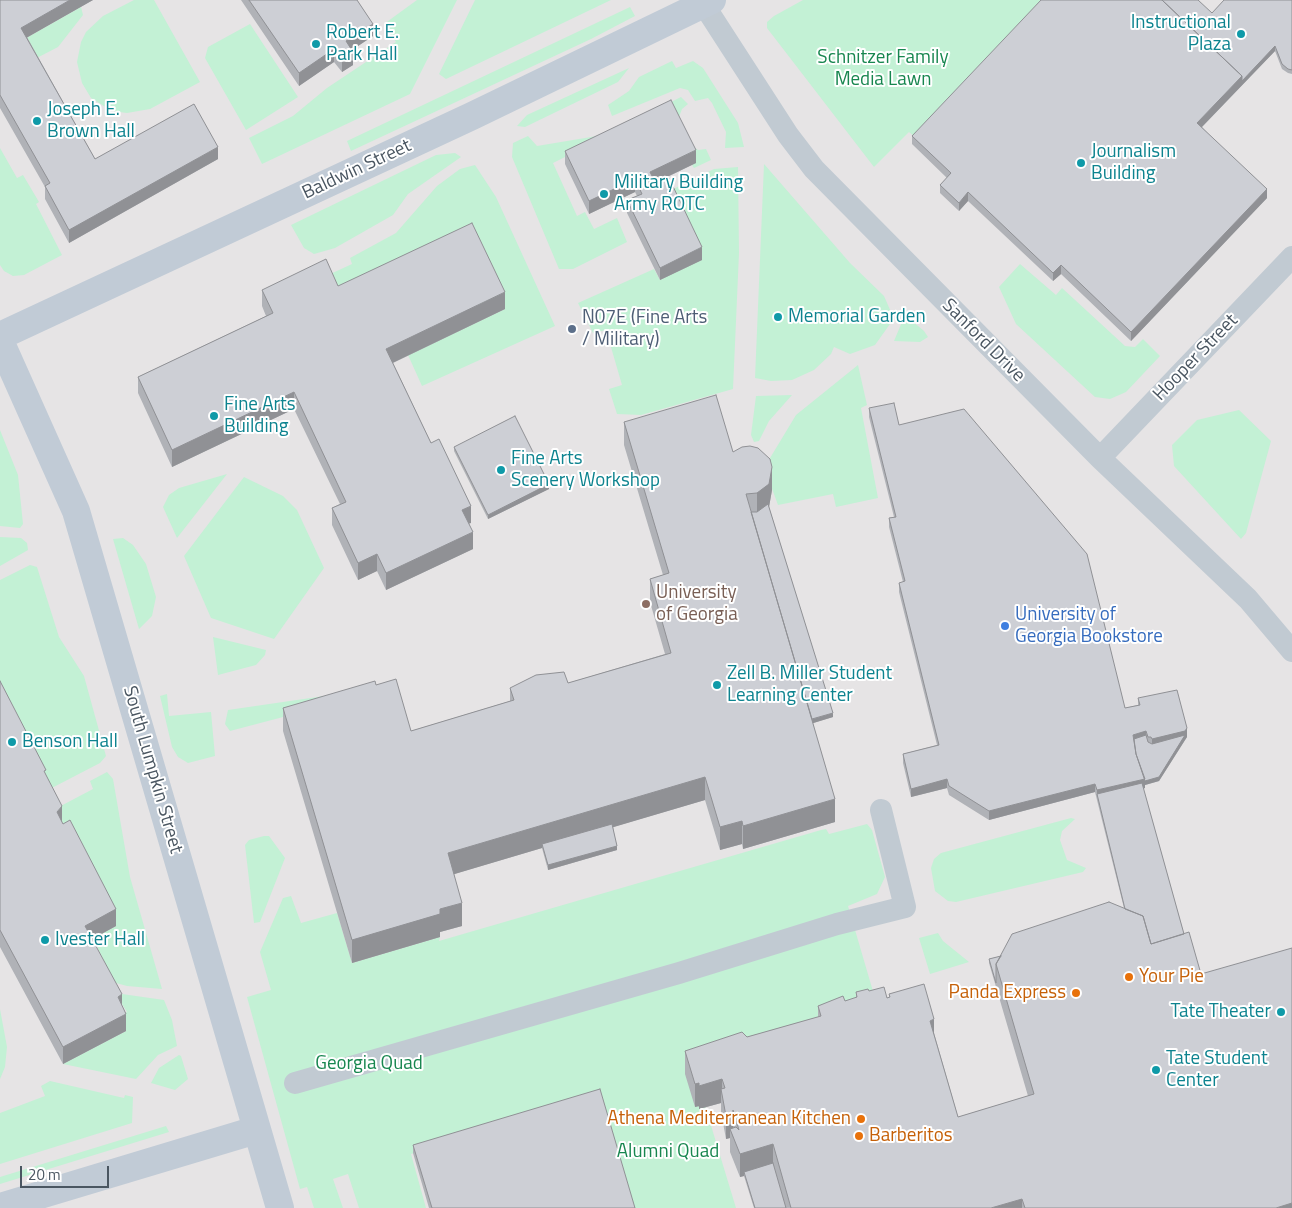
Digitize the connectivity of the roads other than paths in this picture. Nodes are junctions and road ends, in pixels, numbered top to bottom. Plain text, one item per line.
1 (708, 2) edge
2 (1292, 257) edge
3 (0, 336) edge
4 (0, 341) edge
5 (1100, 458) junction
6 (1292, 651) edge
7 (881, 810) dead end
8 (296, 1083) dead end
9 (256, 1130) junction
10 (0, 1207) edge
11 (280, 1208) edge

1 - 3 main road, Baldwin Street
1 - 5 street, Sanford Drive
2 - 5 street, Hooper Street
4 - 9 main road, South Lumpkin Street
5 - 6 street, Sanford Drive
7 - 8 street
9 - 10 main road
9 - 11 main road, South Lumpkin Street

